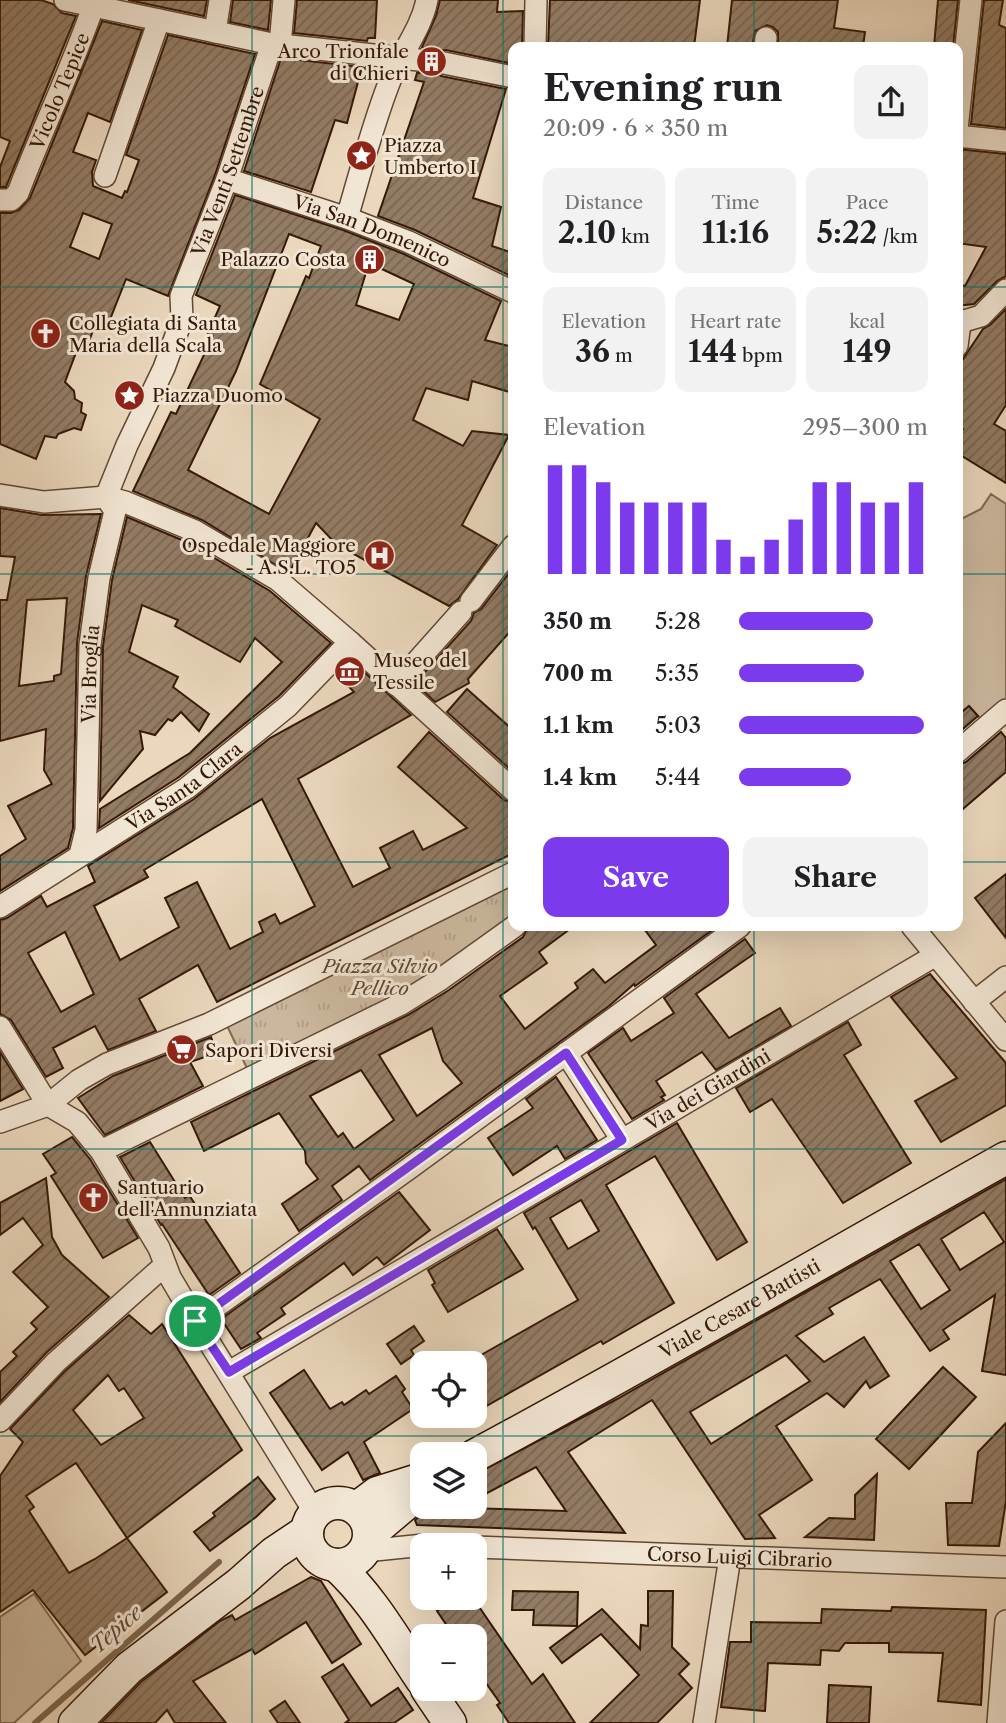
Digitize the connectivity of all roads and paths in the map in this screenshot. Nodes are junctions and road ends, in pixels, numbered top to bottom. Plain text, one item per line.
1 (65, 0) edge
2 (220, 0) edge
3 (284, 0) edge
4 (428, 0) edge
5 (536, 0) edge
6 (971, 0) edge
7 (93, 7) junction
8 (159, 20) junction
9 (215, 32) junction
10 (534, 42) edge
11 (276, 44) junction
12 (409, 59) junction
13 (444, 63) dead end
14 (963, 74) edge
15 (508, 76) edge
16 (963, 136) edge
17 (1006, 141) edge
18 (105, 176) dead end
19 (227, 178) junction
20 (0, 200) edge
21 (347, 218) junction
22 (508, 290) edge
23 (1006, 290) edge
24 (963, 322) edge
25 (0, 495) edge
26 (107, 497) junction
27 (508, 553) edge
28 (350, 642) junction
29 (396, 685) junction
30 (1006, 710) edge
31 (963, 747) edge
32 (508, 786) edge
33 (80, 855) junction
34 (508, 875) edge
35 (0, 907) edge
36 (508, 931) edge
37 (733, 931) edge
38 (916, 931) edge
39 (936, 955) junction
40 (1006, 977) edge
41 (974, 1002) junction
42 (0, 1027) edge
43 (1006, 1040) edge
44 (566, 1053) junction
45 (48, 1105) junction
46 (0, 1122) edge
47 (622, 1140) junction
48 (101, 1151) junction
49 (1006, 1158) edge
50 (165, 1265) junction
51 (195, 1321) junction
52 (229, 1372) junction
53 (0, 1420) edge
54 (487, 1450) edge
55 (410, 1483) edge
56 (410, 1497) edge
57 (341, 1539) junction
58 (410, 1544) edge
59 (487, 1547) edge
60 (730, 1556) junction
61 (1006, 1567) edge
62 (1006, 1621) edge
63 (410, 1662) edge
64 (435, 1701) edge
65 (75, 1723) edge
66 (450, 1723) edge
67 (704, 1723) edge
68 (998, 1723) edge

1 - 7 street
2 - 9 street
3 - 11 street, Via Venti Settembre
4 - 12 street
5 - 10 street
6 - 14 street
7 - 8 street
7 - 20 street, Vicolo Tepice
8 - 9 street
8 - 18 street
9 - 11 street
11 - 12 street
11 - 19 street, Via Venti Settembre
12 - 21 street
13 - 15 street
16 - 17 street
19 - 21 street, Via San Domenico
19 - 26 street, Via Venti Settembre
21 - 22 street, Via San Domenico
23 - 24 street
25 - 26 street
26 - 28 street
26 - 33 street, Via Broglia
27 - 29 street
28 - 29 street
28 - 33 street, Via Santa Clara
29 - 32 street
30 - 31 street
33 - 35 street, Via Santa Clara
34 - 45 street
36 - 48 street
37 - 44 street
38 - 39 street
39 - 41 street
39 - 47 street, Via dei Giardini
40 - 41 street
41 - 43 street
42 - 45 street
44 - 47 street
44 - 51 street
45 - 46 street
45 - 48 street
47 - 52 street, Via dei Giardini
48 - 50 street
49 - 54 street, Viale Cesare Battisti
50 - 51 street
50 - 53 street
51 - 52 street
52 - 57 street
55 - 57 street
56 - 57 street
57 - 58 street
57 - 63 street
57 - 65 street
59 - 60 street, Corso Luigi Cibrario
60 - 61 street, Corso Luigi Cibrario
60 - 67 street
62 - 68 street
64 - 66 street

